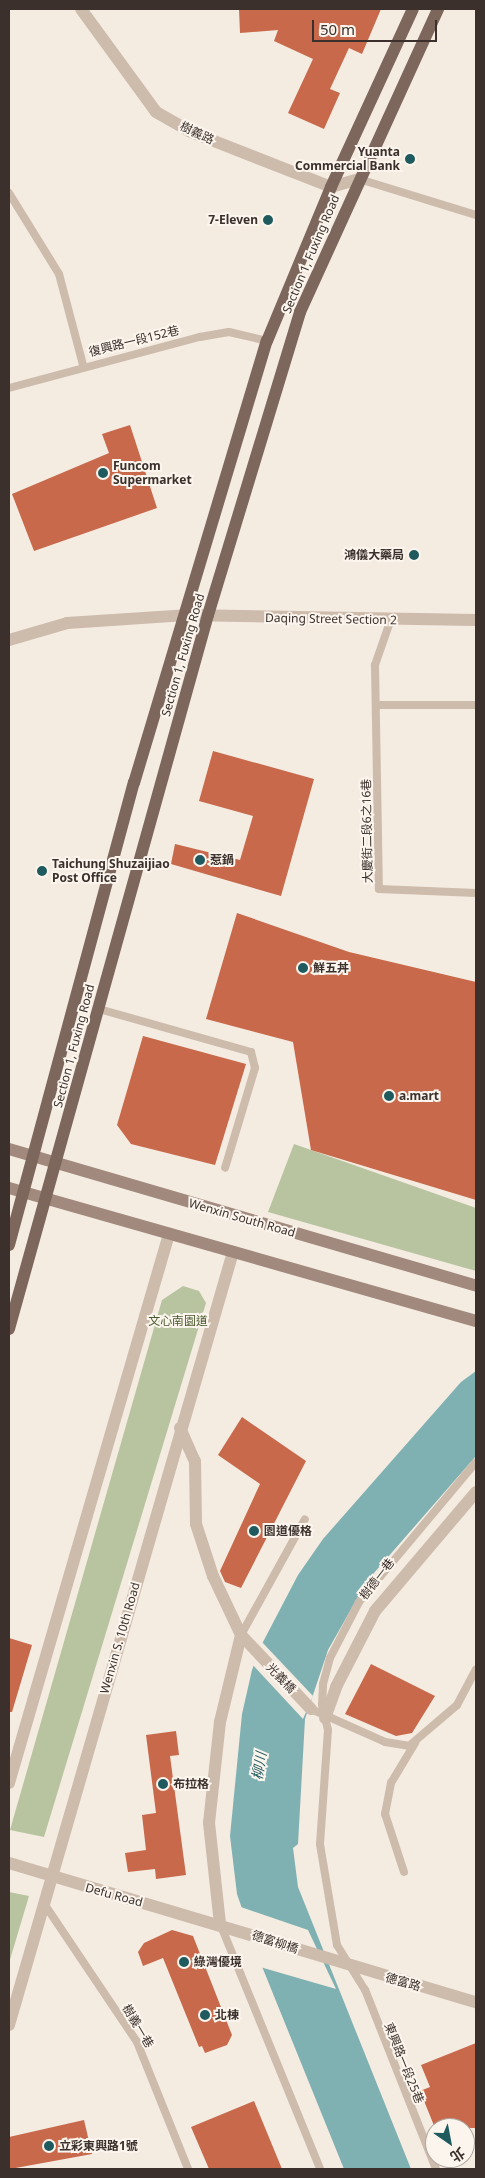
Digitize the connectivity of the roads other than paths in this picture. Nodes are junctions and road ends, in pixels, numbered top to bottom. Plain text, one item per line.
1 (81, 9) edge
2 (413, 9) edge
3 (438, 9) edge
4 (359, 179) junction
5 (331, 187) junction
6 (9, 193) edge
7 (476, 215) edge
8 (267, 341) junction
9 (82, 365) junction
10 (9, 388) edge
11 (186, 615) junction
12 (208, 615) junction
13 (391, 620) junction
14 (476, 620) edge
15 (9, 640) edge
16 (476, 704) edge
17 (376, 705) junction
18 (476, 893) edge
19 (99, 1010) junction
20 (9, 1149) edge
21 (33, 1156) junction
22 (56, 1164) junction
23 (225, 1168) dead end
24 (9, 1188) edge
25 (24, 1193) junction
26 (46, 1200) junction
27 (169, 1234) junction
28 (9, 1245) edge
29 (233, 1252) junction
30 (476, 1286) edge
31 (476, 1321) edge
32 (9, 1329) edge
33 (180, 1428) junction
34 (476, 1462) edge
35 (476, 1492) edge
36 (305, 1519) dead end
37 (241, 1635) junction
38 (476, 1670) edge
39 (311, 1709) joint
40 (326, 1718) junction
41 (422, 1734) junction
42 (9, 1783) edge
43 (9, 1863) edge
44 (404, 1872) dead end
45 (52, 1878) junction
46 (45, 1905) junction
47 (220, 1924) junction
48 (330, 1960) joint
49 (349, 1966) junction
50 (476, 2002) edge
51 (9, 2025) edge
52 (188, 2169) edge
53 (320, 2169) edge
54 (436, 2169) edge

1 - 5 street, 樹義路
2 - 5 main road, Section 1, Fuxing Road
3 - 4 main road, Section 1, Fuxing Road
4 - 5 street
4 - 7 lane
4 - 12 main road, Section 1, Fuxing Road
5 - 8 main road, Section 1, Fuxing Road
6 - 9 lane
8 - 9 lane, 復興路一段152巷
8 - 11 main road, Section 1, Fuxing Road
9 - 10 lane, 復興路一段152巷
11 - 12 street, Daqing Street Section 2
11 - 15 street, Daqing Street Section 2
11 - 21 main road, Section 1, Fuxing Road
12 - 13 street, Daqing Street Section 2
12 - 19 main road, Section 1, Fuxing Road
13 - 14 street, Daqing Street Section 2
13 - 17 lane, 大慶街二段6之16巷
16 - 17 lane
17 - 18 lane, 大慶街二段6之16巷
19 - 22 main road, Section 1, Fuxing Road
19 - 23 lane
20 - 21 main road, Wenxin South Road
21 - 22 main road, Wenxin South Road
21 - 25 main road, Section 1, Fuxing Road
22 - 26 main road, Section 1, Fuxing Road
22 - 30 main road, Wenxin South Road
24 - 25 main road
25 - 26 main road
25 - 28 main road, Section 1, Fuxing Road
26 - 27 main road
26 - 32 main road, Section 1, Fuxing Road
27 - 29 main road
27 - 42 street
29 - 31 main road
29 - 33 street, Wenxin S. 10th Road
33 - 37 street, 光義橋
33 - 45 street, Wenxin S. 10th Road
34 - 40 lane, 樹德一巷
35 - 40 street, 樹德一巷
36 - 37 lane
37 - 39 street, 光義橋
37 - 47 street
38 - 41 lane
39 - 40 lane
40 - 41 lane
40 - 49 lane, 樹德一巷
41 - 44 lane
43 - 45 street, Defu Road
45 - 46 street, Wenxin S. 10th Road
45 - 47 street, Defu Road
46 - 51 street, Wenxin S. 10th Road
46 - 52 lane, 樹義一巷
47 - 48 street, 德富柳橋
47 - 53 lane
48 - 49 street, 德富路
49 - 50 street, 德富路
49 - 54 lane, 東興路一段25巷

